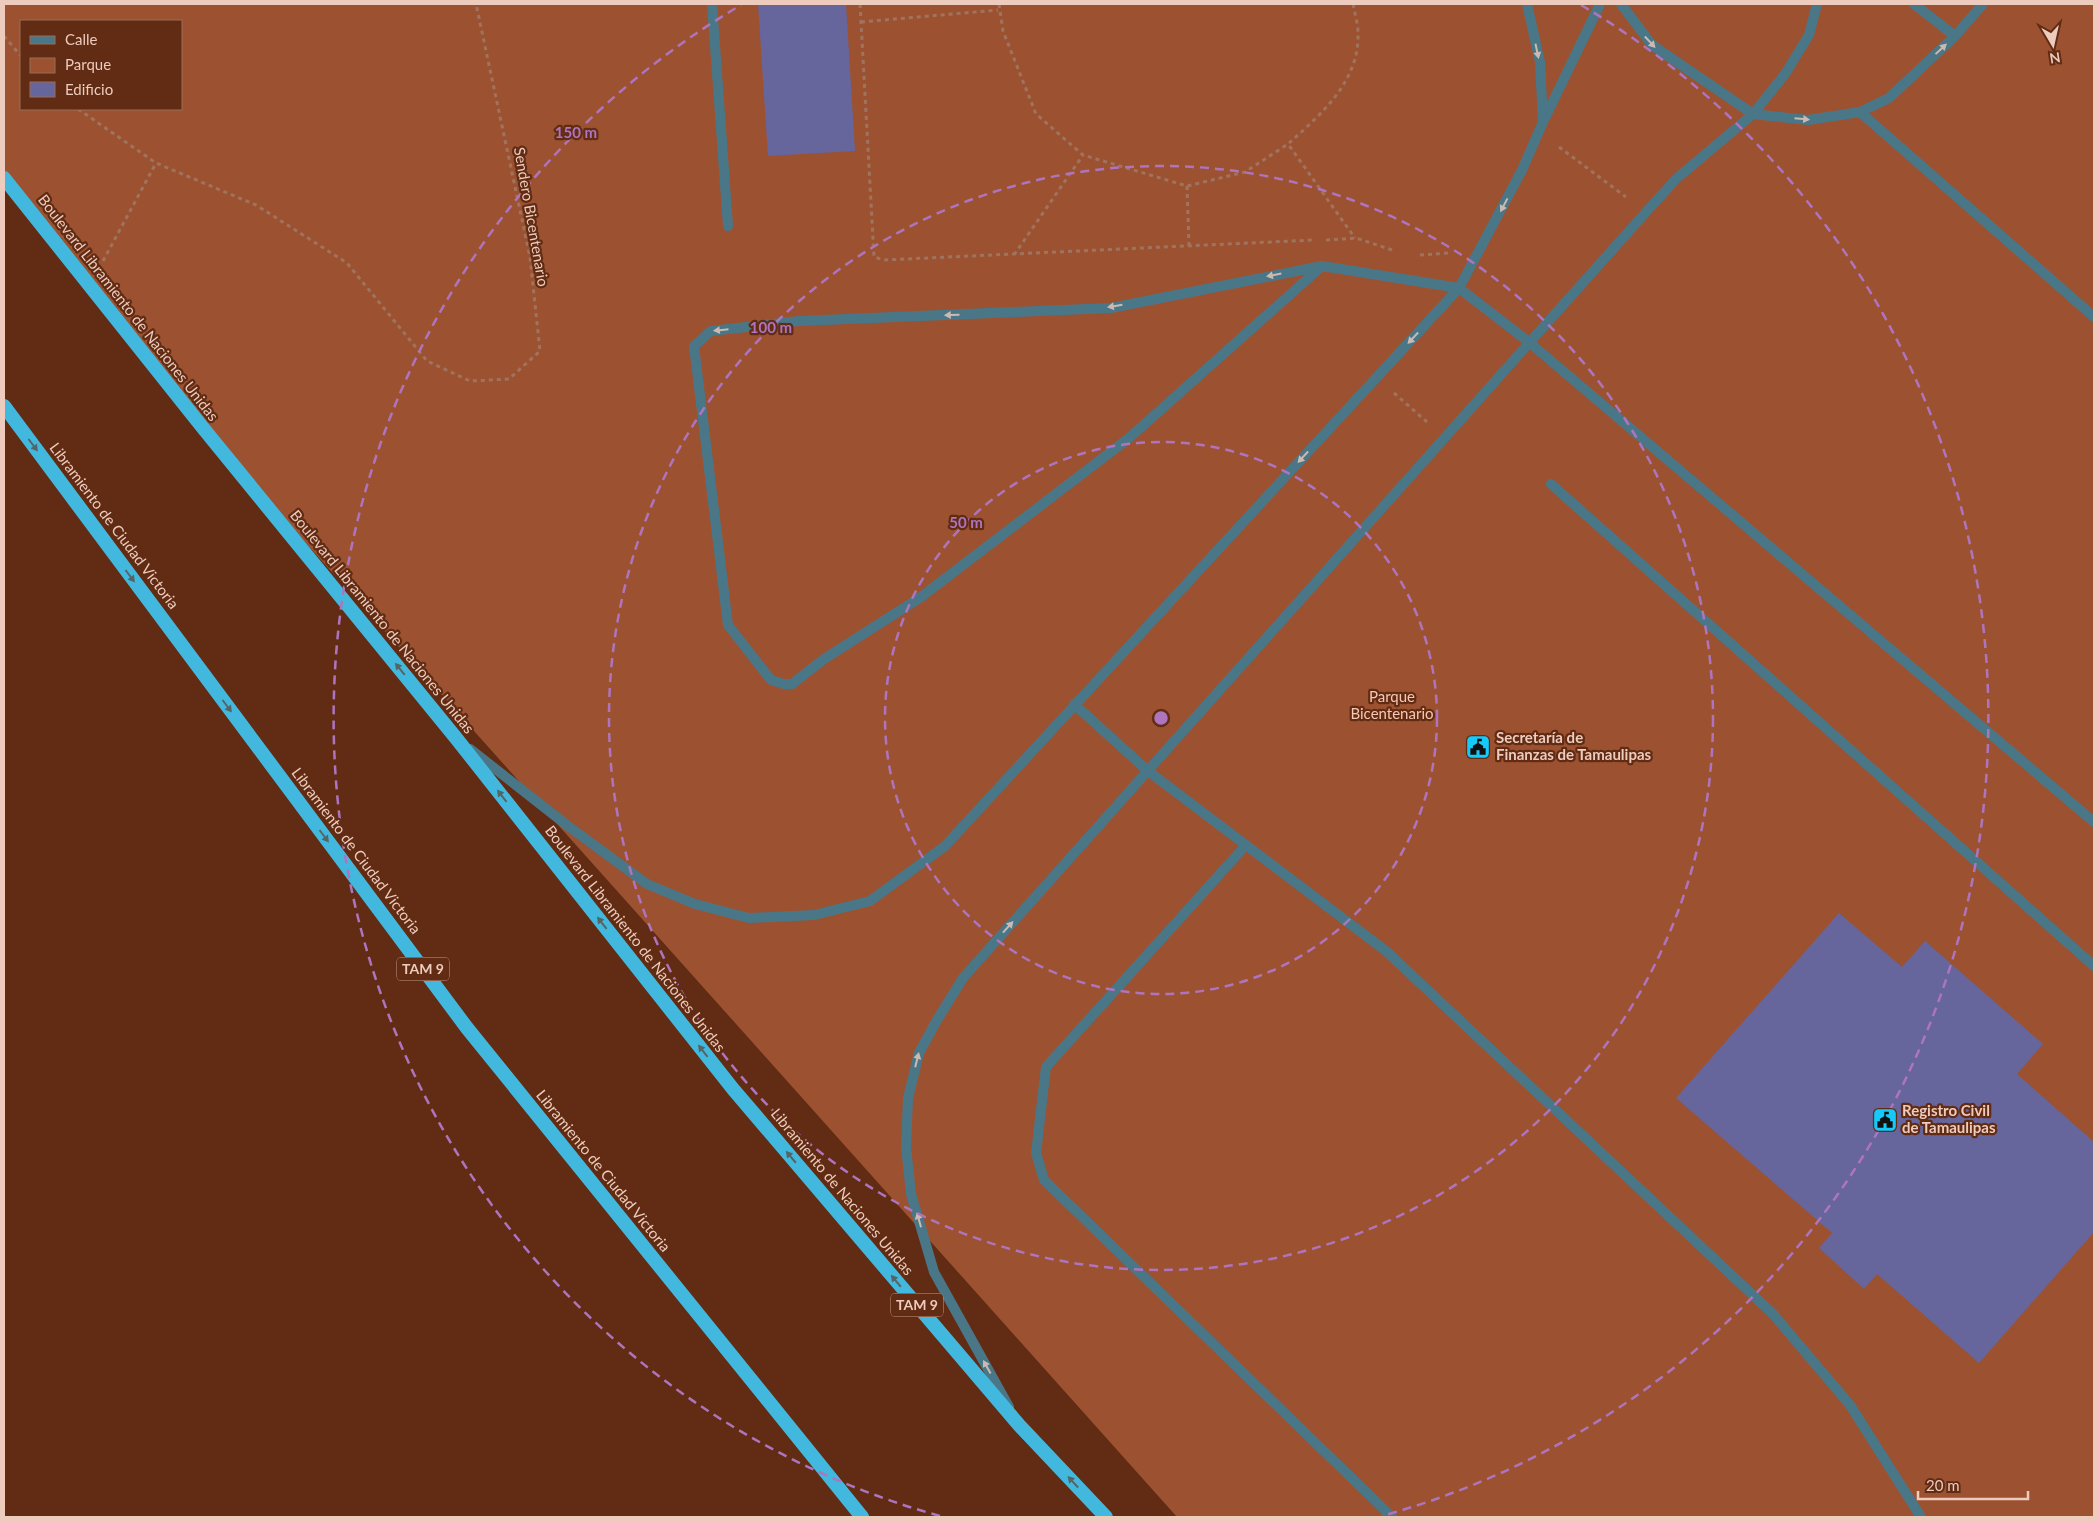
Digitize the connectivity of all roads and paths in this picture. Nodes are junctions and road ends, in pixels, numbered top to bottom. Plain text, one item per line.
1 (476, 4) edge
2 (712, 4) edge
3 (860, 4) edge
4 (999, 4) edge
5 (1353, 4) edge
6 (1527, 4) edge
7 (1600, 4) edge
8 (1621, 4) edge
9 (1817, 4) edge
10 (1914, 4) edge
11 (1983, 4) edge
12 (998, 10) junction
13 (861, 22) junction
14 (4, 36) edge
15 (1955, 36) junction
16 (20, 55) edge
17 (79, 110) edge
18 (1860, 112) junction
19 (1753, 114) junction
20 (1543, 122) junction
21 (1538, 132) junction
22 (1288, 144) junction
23 (1083, 155) junction
24 (156, 163) junction
25 (4, 178) edge
26 (1188, 186) junction
27 (1646, 212) junction
28 (728, 226) dead end
29 (1356, 238) junction
30 (1190, 246) junction
31 (1480, 250) junction
32 (1403, 253) dead end
33 (1014, 255) junction
34 (1412, 256) dead end
35 (1322, 266) junction
36 (90, 286) junction
37 (1459, 288) junction
38 (2094, 318) edge
39 (1530, 343) junction
40 (1376, 378) junction
41 (4, 406) edge
42 (1445, 438) junction
43 (1551, 484) dead end
44 (1074, 704) junction
45 (456, 738) junction
46 (1148, 771) junction
47 (2094, 822) edge
48 (1246, 845) junction
49 (2094, 966) edge
50 (733, 1089) joint
51 (1019, 1425) junction
52 (862, 1517) edge
53 (1106, 1517) edge
54 (1392, 1517) edge
55 (1921, 1517) edge

1 - 24 path, Sendero Bicentenario
2 - 28 street
3 - 13 path
4 - 12 path
5 - 22 path
6 -> 20 street
7 - 20 street
8 -> 19 street
9 - 19 street
10 - 15 street
11 - 15 street
12 - 13 path
12 - 23 path
13 - 33 path
14 - 16 path
18 -> 15 street
17 - 24 path, Sendero Bicentenario
19 -> 18 street
18 - 38 street
19 - 27 street
20 - 21 street
21 - 27 path
21 -> 31 street
22 - 26 path
22 - 29 path
23 - 26 path
23 - 33 path
24 - 36 path
25 - 36 highway, Boulevard Libramiento de Naciones Unidas / TAM 9
26 - 30 path
27 - 39 street
29 - 30 path
29 - 32 path
30 - 33 path
31 - 34 path
31 - 37 street
35 -> 35 street
35 - 37 street
45 -> 36 highway, Boulevard Libramiento de Naciones Unidas / TAM 9
37 - 39 street
37 -> 40 street
39 - 42 street
39 - 47 street
40 - 42 path
40 -> 44 street
41 -> 52 highway, Libramiento de Ciudad Victoria / TAM 9
42 - 46 street
43 - 49 street
44 - 45 street
44 - 46 street
50 -> 45 highway, Boulevard Libramiento de Naciones Unidas / TAM 9
46 - 48 street
51 -> 46 street
48 - 54 street
48 - 55 street
51 -> 50 highway, Libramiento de Naciones Unidas / TAM 9
53 -> 51 highway, Libramiento de Naciones Unidas / TAM 9

